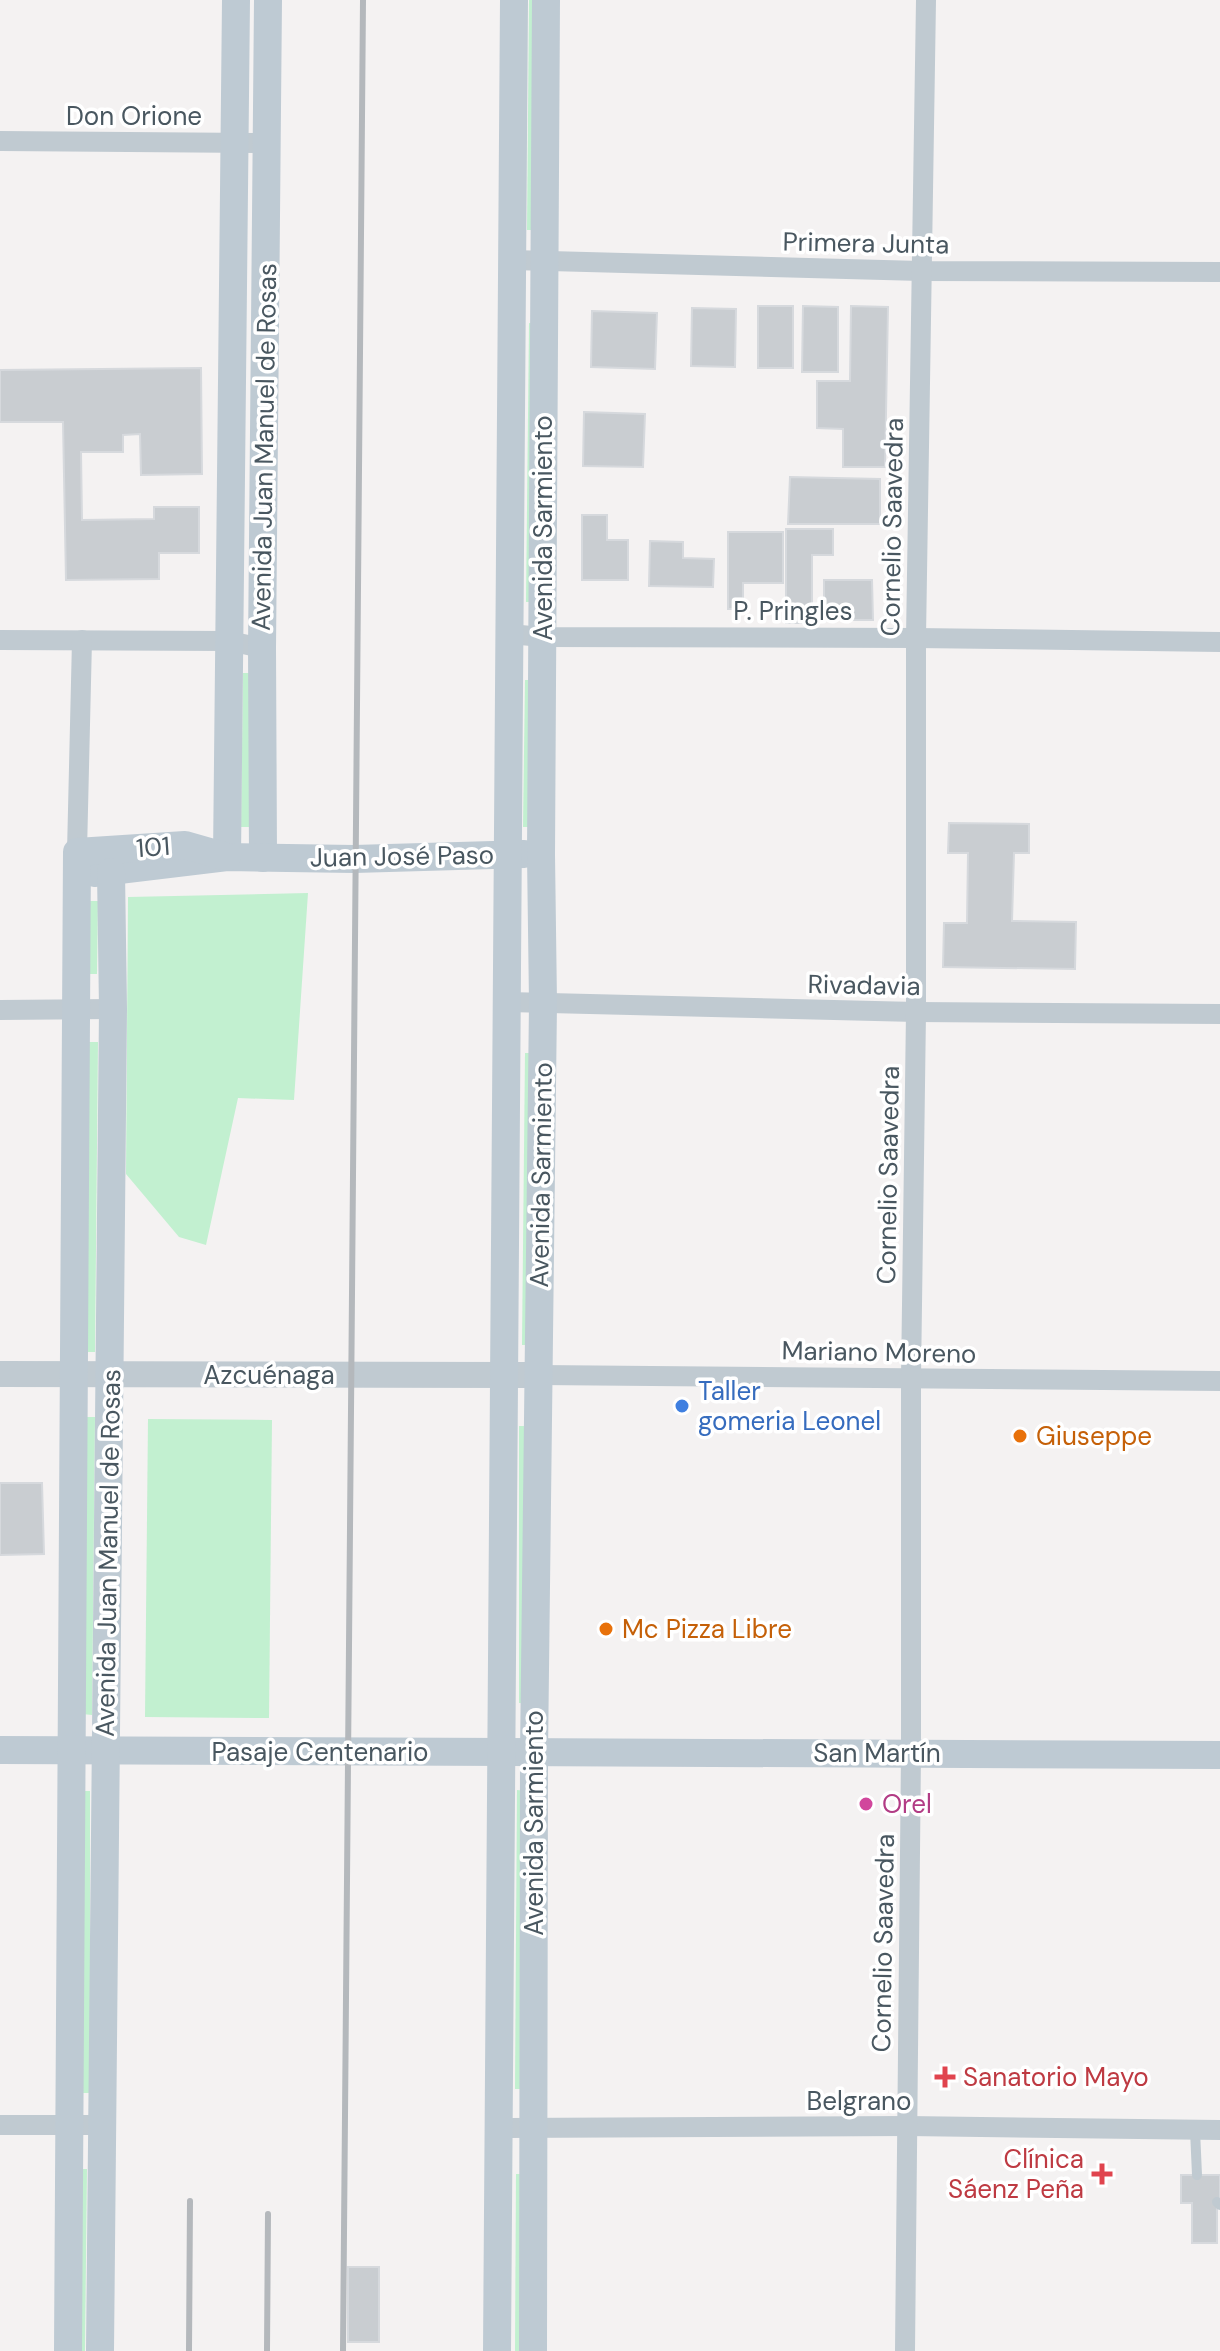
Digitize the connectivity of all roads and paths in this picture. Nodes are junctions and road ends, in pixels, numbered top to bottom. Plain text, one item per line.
1 (236, 0) edge
2 (268, 0) edge
3 (514, 0) edge
4 (546, 0) edge
5 (926, 0) edge
6 (0, 141) edge
7 (234, 143) junction
8 (267, 143) junction
9 (512, 260) junction
10 (544, 262) junction
11 (921, 271) junction
12 (1220, 272) edge
13 (509, 634) junction
14 (543, 637) junction
15 (916, 638) junction
16 (0, 640) edge
17 (82, 640) junction
18 (229, 641) junction
19 (1220, 642) edge
20 (262, 648) junction
21 (506, 854) junction
22 (541, 855) junction
23 (227, 857) junction
24 (263, 858) junction
25 (77, 863) junction
26 (111, 872) junction
27 (506, 1002) junction
28 (543, 1003) junction
29 (113, 1009) junction
30 (0, 1010) edge
31 (76, 1010) junction
32 (916, 1012) junction
33 (1220, 1014) edge
34 (0, 1374) edge
35 (74, 1375) junction
36 (110, 1375) junction
37 (539, 1375) junction
38 (504, 1377) junction
39 (911, 1378) junction
40 (1220, 1381) edge
41 (0, 1750) edge
42 (71, 1751) junction
43 (106, 1751) junction
44 (501, 1753) junction
45 (534, 1753) junction
46 (911, 1753) junction
47 (1220, 1755) edge
48 (0, 2125) edge
49 (69, 2125) junction
50 (102, 2125) junction
51 (907, 2126) junction
52 (499, 2128) junction
53 (535, 2129) junction
54 (1195, 2130) junction
55 (1220, 2130) edge
56 (1197, 2175) dead end
57 (68, 2351) edge
58 (100, 2351) edge
59 (497, 2351) edge
60 (533, 2351) edge
61 (905, 2351) edge

1 - 7 main road, Avenida Juan Manuel de Rosas
2 - 8 main road, Avenida Juan Manuel de Rosas
3 - 9 main road, Avenida Sarmiento
4 - 10 main road, Avenida Sarmiento
5 - 11 street, Cornelio Saavedra
6 - 7 street, Don Orione
7 - 8 street, Don Orione
7 - 18 main road, Avenida Juan Manuel de Rosas
8 - 20 main road, Avenida Juan Manuel de Rosas
9 - 10 street, Primera Junta
9 - 13 main road, Avenida Sarmiento
10 - 11 street, Primera Junta
10 - 14 main road, Avenida Sarmiento
11 - 12 street, Primera Junta
11 - 15 street, Cornelio Saavedra
13 - 14 street, P. Pringles
13 - 21 main road, Avenida Sarmiento
14 - 15 street, P. Pringles
14 - 22 main road, Avenida Sarmiento
15 - 19 street, P. Pringles
15 - 32 street, Cornelio Saavedra
16 - 17 street
17 - 18 street
17 - 25 street
18 - 20 street
18 - 23 main road, Avenida Juan Manuel de Rosas
20 - 24 main road, Avenida Juan Manuel de Rosas
21 - 22 main road, Juan José Paso
21 - 24 main road, Juan José Paso
21 - 27 main road, Avenida Sarmiento
22 - 28 main road, Avenida Sarmiento
23 - 24 main road
23 - 25 main road, 101
23 - 26 main road
25 - 26 main road
25 - 31 main road, Avenida Juan Manuel de Rosas
26 - 29 main road, Avenida Juan Manuel de Rosas
27 - 28 street, Rivadavia
27 - 38 main road, Avenida Sarmiento
28 - 32 street, Rivadavia
28 - 37 main road, Avenida Sarmiento
29 - 31 street
29 - 36 main road, Avenida Juan Manuel de Rosas
30 - 31 street
31 - 35 main road, Avenida Juan Manuel de Rosas
32 - 33 street, Rivadavia
32 - 39 street, Cornelio Saavedra
34 - 35 street, Azcuénaga
35 - 36 street, Azcuénaga
35 - 42 main road, Avenida Juan Manuel de Rosas
36 - 38 street, Azcuénaga
36 - 43 main road, Avenida Juan Manuel de Rosas
37 - 38 street, Azcuénaga
37 - 39 street, Mariano Moreno
37 - 45 main road, Avenida Sarmiento
38 - 44 main road, Avenida Sarmiento
39 - 40 street, Mariano Moreno
39 - 46 street, Cornelio Saavedra
41 - 42 main road, Pasaje Centenario
42 - 43 main road, Pasaje Centenario
42 - 49 main road, Avenida Juan Manuel de Rosas
43 - 44 main road, Pasaje Centenario
43 - 50 main road, Avenida Juan Manuel de Rosas
44 - 45 main road, Pasaje Centenario
44 - 52 main road, Avenida Sarmiento
45 - 46 main road, San Martín
45 - 53 main road, Avenida Sarmiento
46 - 47 main road, San Martín
46 - 51 street, Cornelio Saavedra
48 - 49 street
49 - 50 street
49 - 57 main road, Avenida Juan Manuel de Rosas
50 - 58 main road, Avenida Juan Manuel de Rosas
51 - 53 street, Belgrano
51 - 54 street, Belgrano
51 - 61 street, Cornelio Saavedra
52 - 53 street, Belgrano
52 - 59 main road, Avenida Sarmiento
53 - 60 main road, Avenida Sarmiento
54 - 55 street, Belgrano
54 - 56 lane

